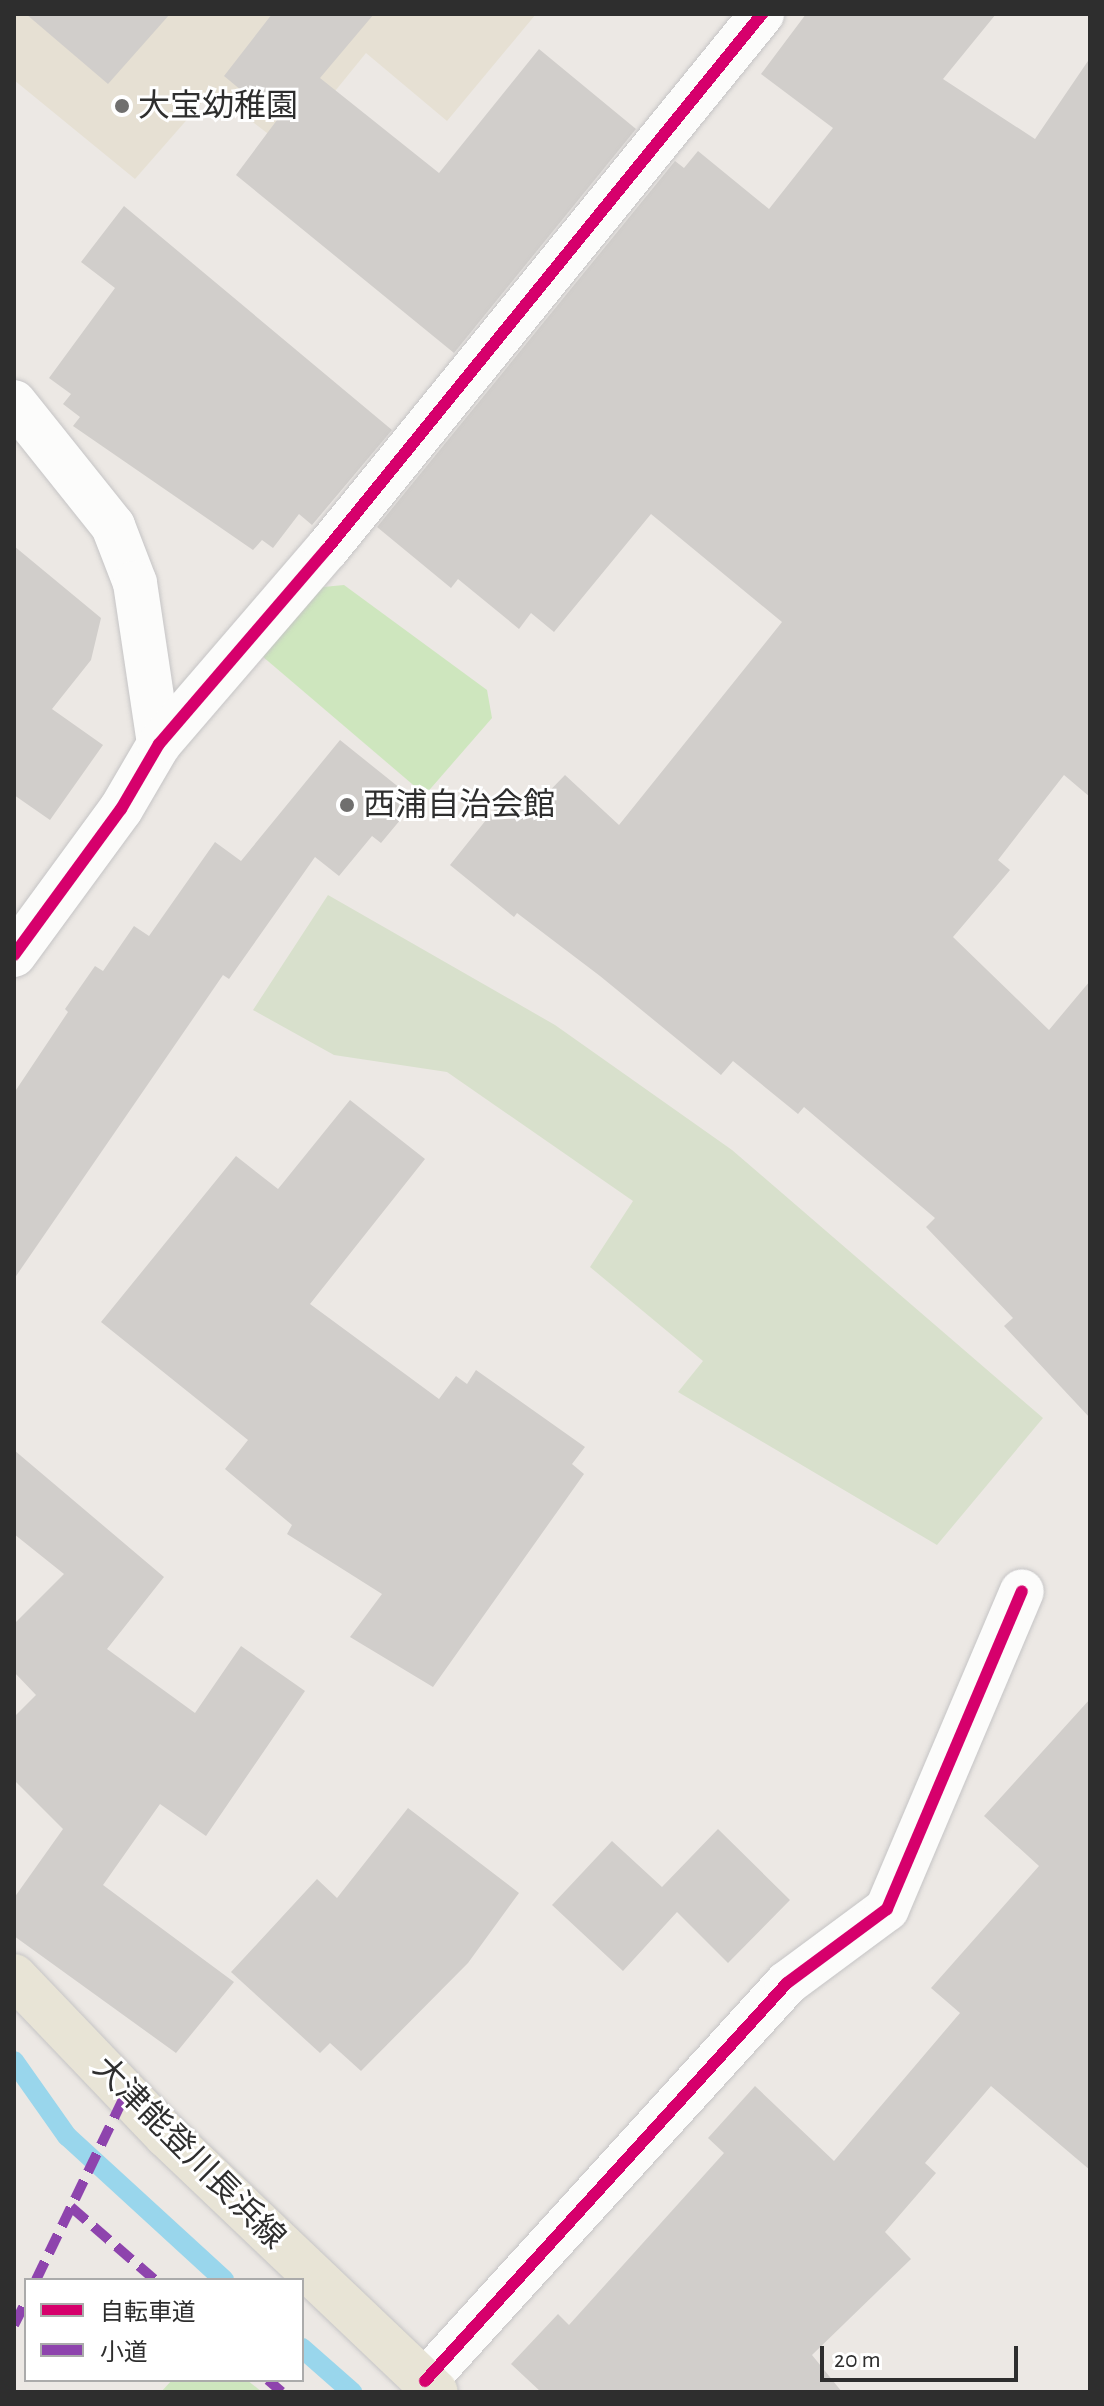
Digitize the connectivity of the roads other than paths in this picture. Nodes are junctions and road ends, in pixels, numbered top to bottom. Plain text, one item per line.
1 (762, 14) edge
2 (14, 402) edge
3 (159, 744) junction
4 (14, 955) edge
5 (1022, 1591) dead end
6 (14, 1976) edge
7 (430, 2387) edge

1 - 3 street
2 - 3 street
3 - 4 street
5 - 7 street
6 - 7 main road, 大津能登川長浜線

